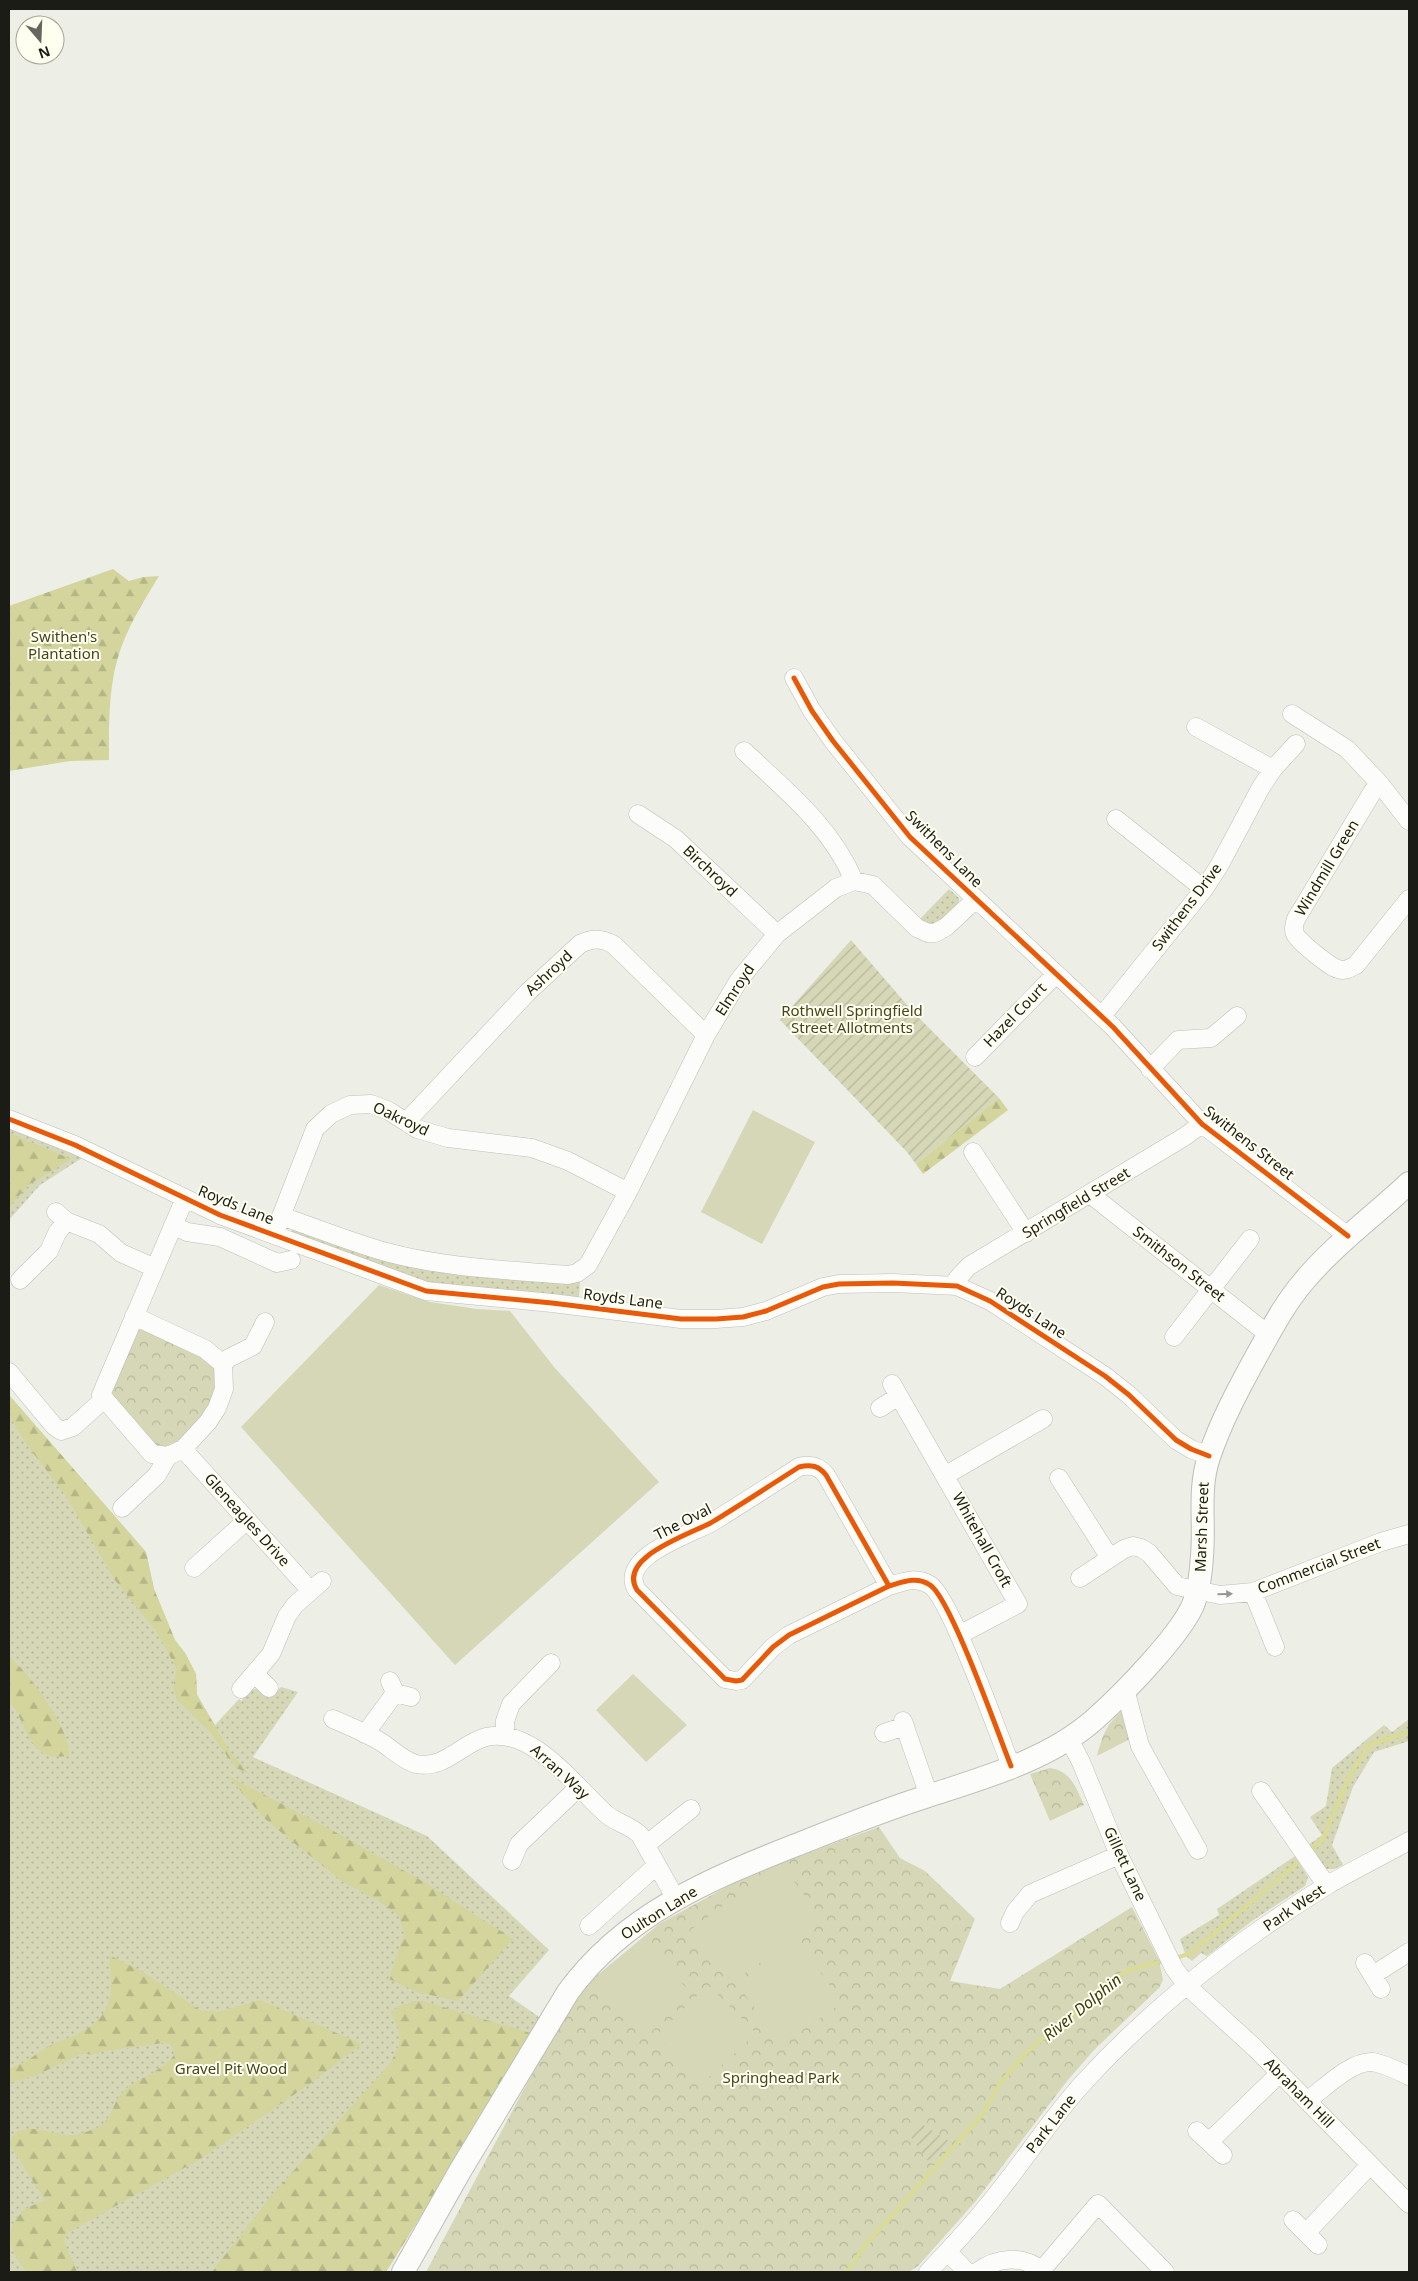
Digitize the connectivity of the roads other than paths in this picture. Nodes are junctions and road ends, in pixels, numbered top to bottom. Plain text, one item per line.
1 (794, 678) dead end
2 (1292, 714) dead end
3 (1196, 727) dead end
4 (1296, 744) dead end
5 (744, 752) dead end
6 (1272, 770) junction
7 (1371, 804) dead end
8 (638, 814) dead end
9 (1116, 819) dead end
10 (1409, 821) edge
11 (854, 881) junction
12 (1204, 889) junction
13 (976, 899) junction
14 (1409, 899) edge
15 (776, 934) junction
16 (1056, 974) junction
17 (1240, 1015) dead end
18 (1102, 1016) junction
19 (706, 1035) junction
20 (975, 1057) dead end
21 (1150, 1070) junction
22 (9, 1119) edge
23 (406, 1122) junction
24 (1202, 1124) junction
25 (973, 1152) dead end
26 (1409, 1183) edge
27 (628, 1192) junction
28 (1090, 1194) junction
29 (185, 1198) junction
30 (281, 1216) junction
31 (173, 1225) junction
32 (1026, 1233) junction
33 (274, 1234) junction
34 (1348, 1236) junction
35 (1250, 1239) dead end
36 (291, 1260) dead end
37 (155, 1268) junction
38 (584, 1270) joint
39 (20, 1280) dead end
40 (957, 1286) junction
41 (1210, 1288) junction
42 (134, 1316) junction
43 (265, 1322) dead end
44 (1268, 1336) junction
45 (1174, 1337) dead end
46 (223, 1364) junction
47 (9, 1372) edge
48 (104, 1399) junction
49 (880, 1408) dead end
50 (1043, 1418) dead end
51 (176, 1453) junction
52 (1209, 1456) junction
53 (946, 1475) junction
54 (1058, 1478) dead end
55 (122, 1508) dead end
56 (246, 1521) junction
57 (1409, 1534) edge
58 (1110, 1558) junction
59 (194, 1568) dead end
60 (1080, 1578) dead end
61 (889, 1586) junction
62 (1198, 1591) junction
63 (1253, 1592) junction
64 (959, 1635) junction
65 (1274, 1647) dead end
66 (551, 1662) dead end
67 (254, 1674) junction
68 (269, 1688) dead end
69 (1125, 1688) junction
70 (241, 1689) dead end
71 (399, 1690) dead end
72 (333, 1719) dead end
73 (884, 1733) dead end
74 (365, 1734) junction
75 (505, 1736) junction
76 (1069, 1739) junction
77 (1010, 1766) junction
78 (579, 1788) junction
79 (1261, 1791) dead end
80 (929, 1796) junction
81 (693, 1811) dead end
82 (1409, 1841) edge
83 (647, 1844) junction
84 (1198, 1850) dead end
85 (1119, 1855) junction
86 (512, 1861) dead end
87 (656, 1866) junction
88 (1327, 1886) junction
89 (676, 1899) junction
90 (1009, 1923) dead end
91 (589, 1926) dead end
92 (1409, 1952) edge
93 (1373, 1976) dead end
94 (1187, 1986) junction
95 (1280, 2073) junction
96 (1409, 2076) edge
97 (1307, 2101) junction
98 (1223, 2156) dead end
99 (1370, 2165) junction
100 (1409, 2204) edge
101 (1292, 2220) dead end
102 (948, 2252) junction
103 (1042, 2271) edge
104 (403, 2272) edge
105 (928, 2272) edge
106 (967, 2272) edge
107 (977, 2272) edge
108 (1165, 2272) edge

1 - 13 street, Swithens Lane
2 - 10 street
3 - 6 street
4 - 6 street, Swithens Drive
5 - 11 street
6 - 12 street, Swithens Drive
7 - 14 street, Windmill Green
8 - 15 street, Birchroyd
9 - 12 street
11 - 13 street
11 - 15 street, Elmroyd
12 - 18 street, Swithens Drive
13 - 16 street, Swithens Lane
15 - 19 street, Elmroyd
16 - 18 street, Swithens Lane
16 - 20 street, Hazel Court
17 - 21 street
18 - 21 street, Swithens Street
19 - 23 street, Ashroyd
19 - 27 street, Elmroyd
21 - 24 street, Swithens Street
22 - 29 street, Royds Lane
23 - 27 street, Oakroyd
23 - 30 street, Oakroyd
24 - 28 street, Springfield Street
24 - 34 street, Swithens Street
25 - 32 street
26 - 34 main road, Marsh Street
27 - 38 street, Elmroyd
28 - 32 street, Springfield Street
28 - 41 street, Smithson Street
29 - 31 street
29 - 33 street, Royds Lane
30 - 33 street, Oakroyd
30 - 38 street, Royds Lane
31 - 36 street
31 - 37 street
32 - 40 street, Springfield Street
33 - 40 street, Royds Lane
34 - 44 main road, Marsh Street
35 - 41 street
37 - 39 street
37 - 42 street
40 - 52 street, Royds Lane
41 - 44 street, Smithson Street
41 - 45 street
42 - 46 street
42 - 48 street
43 - 46 street
44 - 52 main road, Marsh Street
46 - 51 street
47 - 48 street
48 - 51 street
49 - 53 street, Whitehall Croft
50 - 53 street, Whitehall Croft
51 - 55 street
51 - 56 street, Gleneagles Drive
52 - 62 main road, Marsh Street
53 - 64 street, Whitehall Croft
54 - 58 street
56 - 59 street
56 - 67 street, Gleneagles Drive
57 - 63 street, Commercial Street
58 - 60 street, Commercial Street
58 - 62 street, Commercial Street
61 - 61 street, The Oval
61 - 64 street, The Oval
62 -> 63 street, Commercial Street
62 - 69 main road, Marsh Street
63 - 65 street
64 - 77 street, The Oval
66 - 75 street
67 - 68 street
67 - 70 street, Gleneagles Drive
69 - 76 main road, Marsh Street
69 - 84 street
71 - 74 street
72 - 74 street, Arran Way
73 - 80 street
74 - 75 street, Arran Way
75 - 78 street, Arran Way
76 - 77 main road, Oulton Lane
76 - 85 street, Gillett Lane
77 - 80 main road, Oulton Lane
78 - 83 street, Arran Way
78 - 86 street
79 - 88 street
80 - 89 main road, Oulton Lane
81 - 83 street
82 - 88 street, Park West
83 - 87 street, Arran Way
85 - 90 street
85 - 94 street, Gillett Lane
87 - 89 street, Arran Way
87 - 91 street
88 - 94 street, Park West
89 - 104 main road, Oulton Lane
92 - 93 street
94 - 95 street, Abraham Hill
94 - 102 street, Park Lane
95 - 97 street, Abraham Hill
95 - 98 street
96 - 97 street
97 - 99 street, Abraham Hill
99 - 100 street, Abraham Hill
99 - 101 street
102 - 105 street, Park Lane
102 - 106 street
103 - 107 street
103 - 108 street

